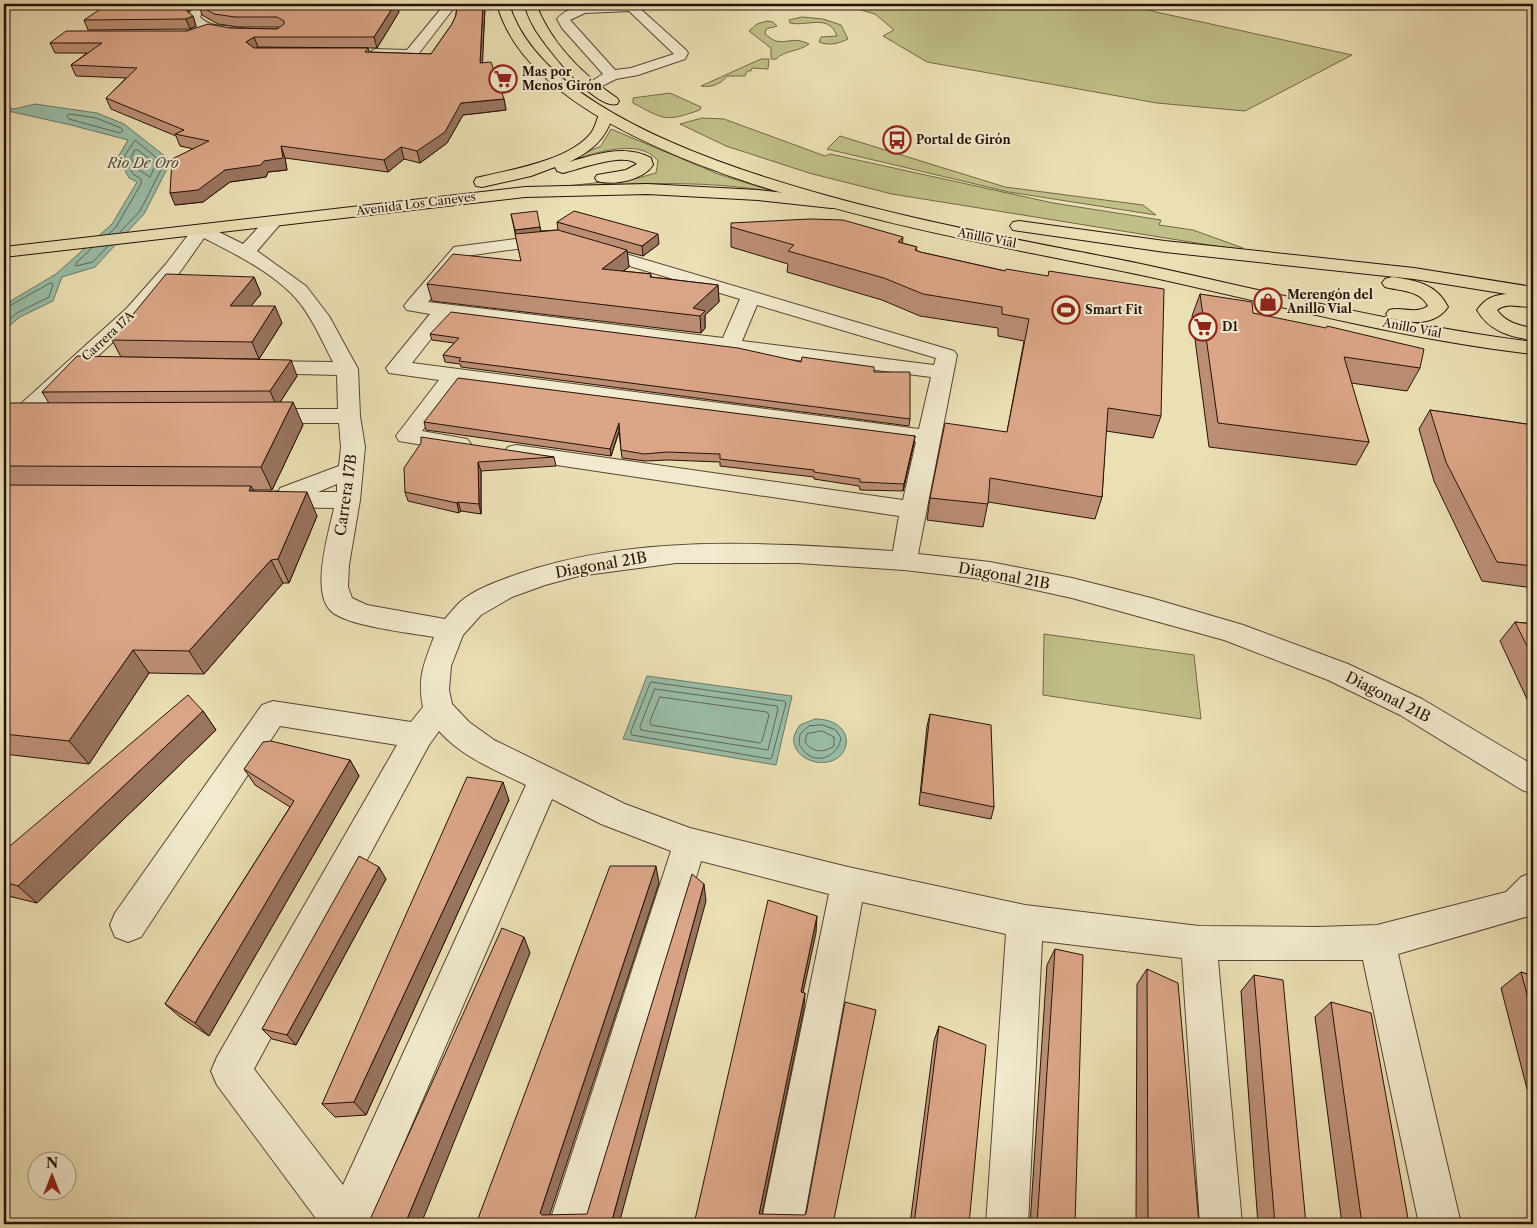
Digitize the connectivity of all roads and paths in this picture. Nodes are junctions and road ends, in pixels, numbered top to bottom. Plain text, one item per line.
1 (203, 4) edge
2 (451, 4) edge
3 (502, 4) edge
4 (530, 4) edge
5 (210, 28) junction
6 (255, 32) edge
7 (191, 35) edge
8 (362, 53) edge
9 (612, 75) junction
10 (591, 86) junction
11 (606, 115) junction
12 (491, 180) junction
13 (525, 192) junction
14 (831, 203) junction
15 (274, 222) junction
16 (151, 229) junction
17 (201, 230) junction
18 (4, 240) edge
19 (28, 243) junction
20 (4, 252) edge
21 (246, 252) junction
22 (1214, 252) junction
23 (1209, 285) junction
24 (1533, 293) edge
25 (751, 297) junction
26 (1533, 303) edge
27 (444, 309) junction
28 (1533, 334) edge
29 (730, 345) junction
30 (1533, 348) edge
31 (79, 364) junction
32 (108, 365) edge
33 (238, 367) edge
34 (347, 369) junction
35 (943, 372) junction
36 (454, 375) junction
37 (242, 416) edge
38 (349, 416) junction
39 (47, 417) edge
40 (11, 424) edge
41 (929, 437) junction
42 (351, 470) junction
43 (348, 500) junction
44 (913, 510) junction
45 (904, 561) junction
46 (451, 630) junction
47 (438, 709) junction
48 (418, 736) junction
49 (544, 780) junction
50 (1533, 781) edge
51 (690, 843) junction
52 (848, 883) junction
53 (1528, 904) edge
54 (1025, 922) junction
55 (128, 925) dead end
56 (1377, 942) junction
57 (1199, 943) junction
58 (347, 1224) edge
59 (570, 1224) edge
60 (782, 1224) edge
61 (1007, 1224) edge
62 (1221, 1224) edge
63 (1440, 1224) edge

1 - 5 street
2 - 8 street
3 - 11 main road, Anillo Víal
4 - 10 main road, Anillo Víal
5 - 6 street
5 - 7 street
9 - 9 street
9 - 10 street
10 - 22 main road, Anillo Víal
11 - 12 main road, Avenida Los Caneyes
11 - 14 main road, Anillo Víal
12 - 13 main road
12 - 16 main road, Avenida Los Caneyes
13 - 14 main road, Avenida Los Caneyes
13 - 15 main road, Avenida Los Caneyes
14 - 23 main road, Anillo Víal
15 - 17 main road, Avenida Los Caneyes
15 - 21 street
16 - 17 main road, Avenida Los Caneyes
16 - 19 main road, Avenida Los Caneyes
17 - 21 street, Carrera 17B
17 - 31 street, Carrera 17A
18 - 19 main road, Avenida Los Caneyes
19 - 20 main road, Avenida Los Caneyes
21 - 34 street, Carrera 17B
22 - 23 main road
22 - 24 main road, Anillo Víal
23 - 30 main road, Anillo Víal
25 - 27 street
25 - 29 street
25 - 35 street
26 - 28 main road
27 - 29 street
27 - 36 street
29 - 35 street
31 - 32 street
31 - 40 street, Carrera 17A
33 - 34 street
34 - 38 street, Carrera 17B
35 - 41 street
36 - 41 street
36 - 44 street
37 - 38 street
38 - 42 street, Carrera 17B
39 - 40 street
41 - 44 street
42 - 43 street, Carrera 17B
42 - 43 street
43 - 46 street, Carrera 17B
44 - 45 street
45 - 46 street, Diagonal 21B
45 - 50 street, Diagonal 21B
46 - 47 street
47 - 48 street
47 - 49 street
48 - 55 street
48 - 58 street
49 - 51 street
49 - 58 street
51 - 52 street
51 - 59 street
52 - 54 street
52 - 60 street
53 - 56 street
54 - 57 street
54 - 61 street
56 - 57 street
56 - 63 street
57 - 62 street

